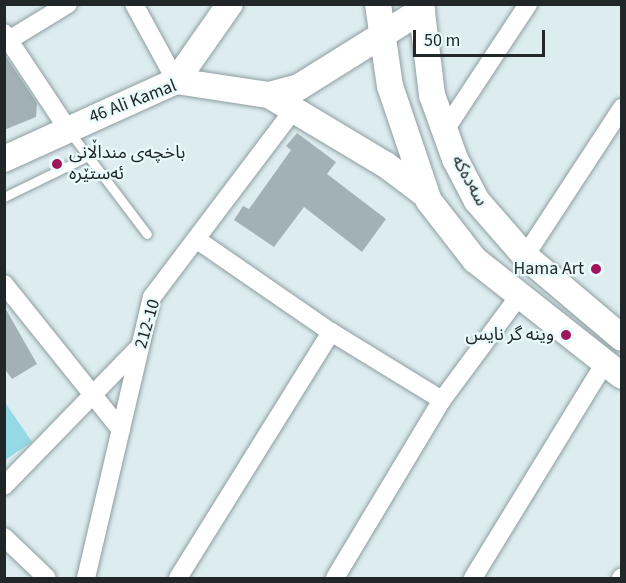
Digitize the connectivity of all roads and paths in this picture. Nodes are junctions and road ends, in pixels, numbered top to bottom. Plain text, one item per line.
1 (68, 4) edge
2 (134, 4) edge
3 (230, 4) edge
4 (378, 4) edge
5 (528, 4) edge
6 (422, 8) edge
7 (7, 37) edge
8 (380, 38) junction
9 (176, 81) junction
10 (269, 96) junction
11 (621, 108) edge
12 (294, 109) junction
13 (67, 128) junction
14 (445, 130) junction
15 (88, 156) junction
16 (4, 159) edge
17 (426, 195) junction
18 (4, 197) edge
19 (147, 234) dead end
20 (196, 239) junction
21 (525, 256) junction
22 (4, 284) edge
23 (519, 296) junction
24 (331, 332) junction
25 (620, 333) edge
26 (141, 344) junction
27 (613, 369) edge
28 (95, 396) junction
29 (442, 400) junction
30 (121, 429) junction
31 (4, 486) edge
32 (4, 537) edge
33 (48, 579) edge
34 (86, 579) edge
35 (178, 579) edge
36 (335, 579) edge
37 (473, 579) edge

1 - 7 street
2 - 9 street
3 - 9 main road
4 - 8 main road
5 - 14 street
6 - 8 main road, 46 Ali Kamal
6 - 14 main road, سەدەکە
7 - 13 street
8 - 10 main road, 46 Ali Kamal
8 - 17 main road
9 - 10 main road, 46 Ali Kamal
9 - 13 main road, 46 Ali Kamal
10 - 12 main road, 46 Ali Kamal
11 - 21 street
12 - 17 main road, 46 Ali Kamal
12 - 20 street, 212-10
13 - 15 lane
13 - 16 main road, 46 Ali Kamal
14 - 21 main road, سەدەکە
15 - 18 lane
15 - 19 lane
17 - 23 main road
20 - 24 street
20 - 26 street, 212-10
21 - 25 main road, سەدەکە
22 - 28 street
23 - 27 main road
23 - 29 street
24 - 29 street
24 - 35 street
26 - 28 street
26 - 30 street, 212-10
27 - 37 street
28 - 30 street
28 - 31 street
29 - 36 street
30 - 34 street, 212-10
32 - 33 street

